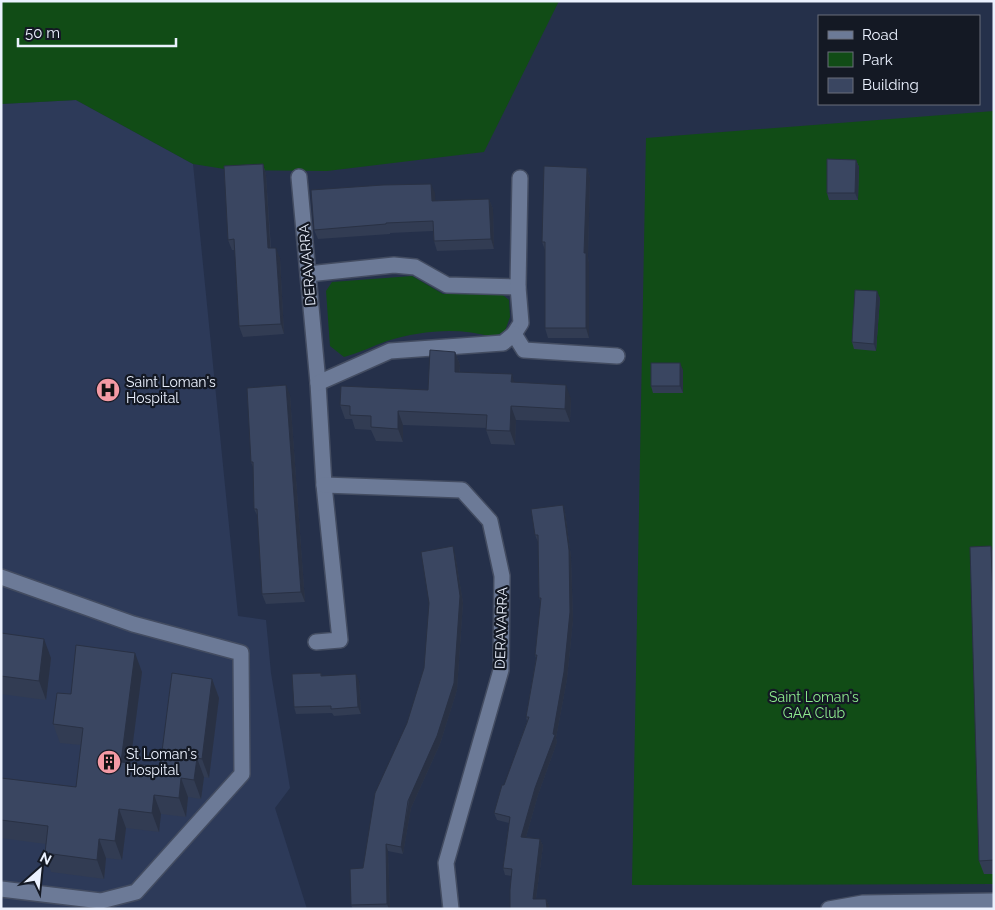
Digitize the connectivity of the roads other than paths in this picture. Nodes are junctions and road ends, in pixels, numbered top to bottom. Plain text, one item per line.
1 (300, 177) dead end
2 (520, 178) dead end
3 (308, 274) junction
4 (518, 287) junction
5 (514, 334) junction
6 (617, 356) dead end
7 (318, 383) junction
8 (324, 485) junction
9 (1, 577) edge
10 (316, 642) dead end
11 (1, 889) edge
12 (994, 901) edge
13 (451, 909) edge
14 (829, 909) edge

1 - 3 street, DERAVARRA
2 - 4 street
3 - 4 street
3 - 7 street, DERAVARRA
4 - 5 street
5 - 6 street
5 - 7 street
7 - 8 street, DERAVARRA
8 - 10 street, DERAVARRA
8 - 13 street, DERAVARRA
9 - 11 street
12 - 14 street

